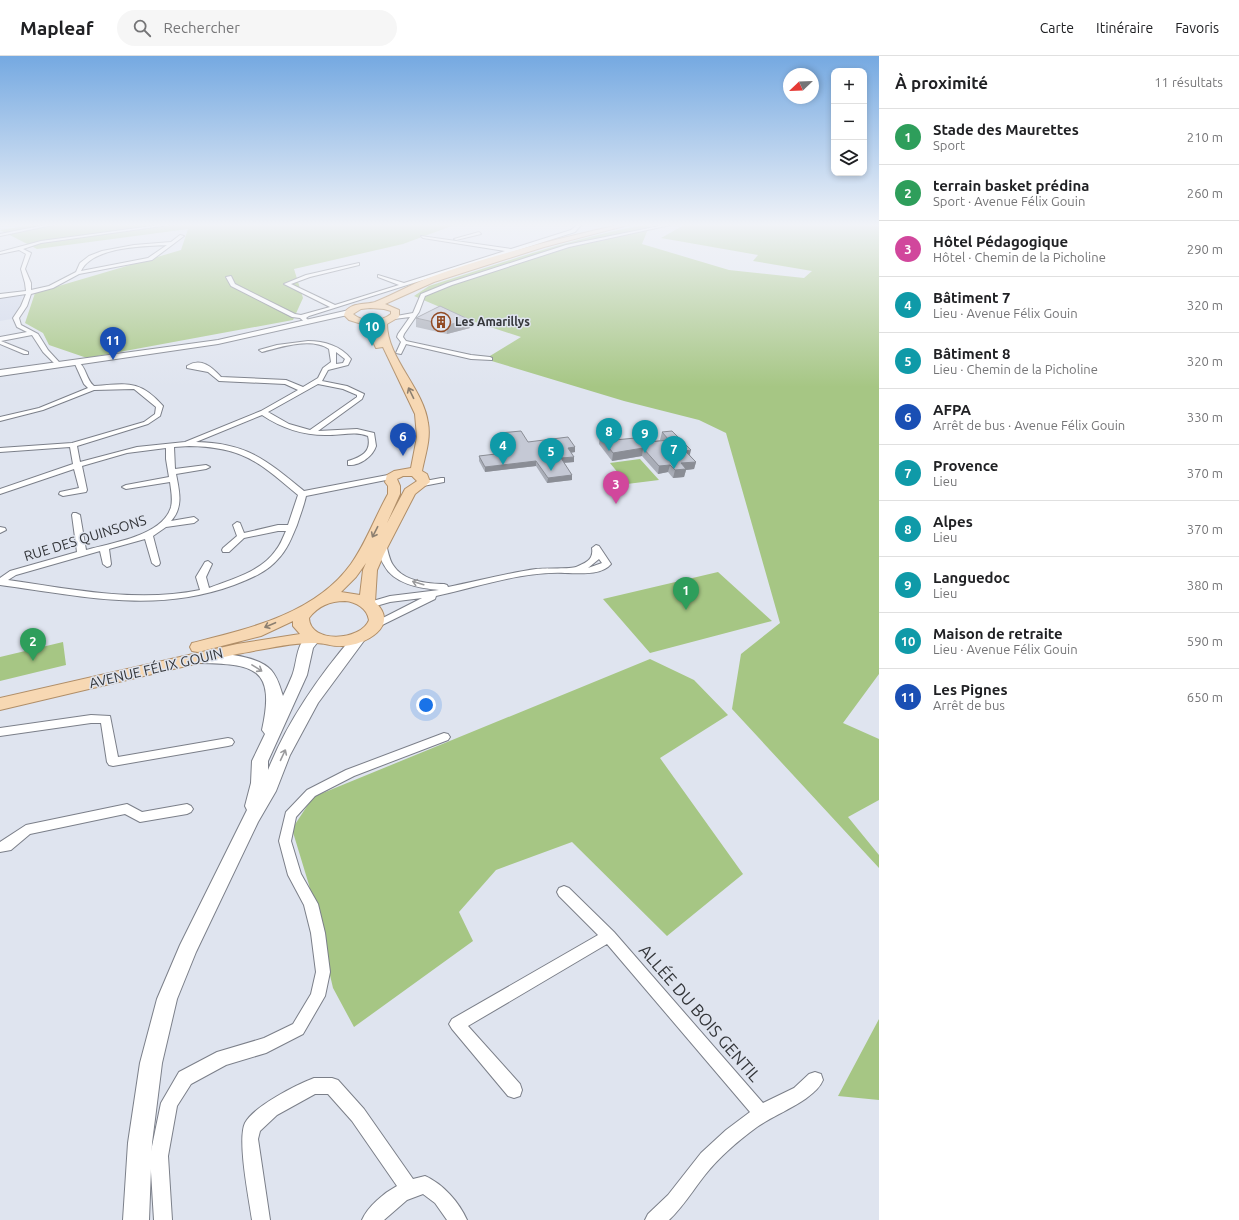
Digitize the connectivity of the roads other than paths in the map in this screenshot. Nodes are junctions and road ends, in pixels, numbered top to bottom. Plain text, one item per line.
1 (28, 278) edge
2 (69, 278) edge
3 (230, 278) edge
4 (304, 278) edge
5 (386, 278) edge
6 (425, 278) edge
7 (434, 278) edge
8 (444, 278) edge
9 (468, 278) edge
10 (404, 285) junction
11 (28, 292) junction
12 (0, 296) edge
13 (375, 305) junction
14 (335, 307) junction
15 (351, 315) junction
16 (392, 315) junction
17 (414, 315) junction
18 (304, 320) junction
19 (368, 322) junction
20 (33, 333) junction
21 (0, 339) edge
22 (0, 342) edge
23 (404, 342) junction
24 (331, 347) junction
25 (262, 350) dead end
26 (26, 353) dead end
27 (399, 353) dead end
28 (490, 359) dead end
29 (78, 363) junction
30 (51, 365) junction
31 (324, 369) junction
32 (211, 370) dead end
33 (0, 374) edge
34 (316, 382) junction
35 (90, 386) junction
36 (303, 390) junction
37 (262, 412) junction
38 (0, 419) edge
39 (310, 433) junction
40 (184, 444) junction
41 (73, 445) junction
42 (170, 445) junction
43 (0, 450) edge
44 (351, 463) dead end
45 (78, 465) junction
46 (206, 467) dead end
47 (173, 476) junction
48 (395, 479) junction
49 (420, 480) junction
50 (126, 487) dead end
51 (0, 492) edge
52 (63, 494) dead end
53 (302, 494) junction
54 (76, 515) dead end
55 (194, 520) dead end
56 (237, 525) dead end
57 (163, 526) junction
58 (291, 528) junction
59 (148, 535) junction
60 (241, 536) junction
61 (382, 544) junction
62 (104, 548) junction
63 (226, 550) dead end
64 (82, 554) junction
65 (156, 563) dead end
66 (107, 564) dead end
67 (208, 564) dead end
68 (576, 570) dead end
69 (0, 582) edge
70 (456, 587) junction
71 (205, 592) junction
72 (321, 600) junction
73 (368, 604) junction
74 (306, 610) junction
75 (374, 626) junction
76 (314, 638) junction
77 (359, 638) junction
78 (192, 658) junction
79 (0, 693) edge
80 (0, 704) edge
81 (0, 732) edge
82 (444, 737) dead end
83 (269, 740) junction
84 (228, 742) dead end
85 (187, 809) dead end
86 (251, 819) junction
87 (0, 847) edge
88 (564, 892) dead end
89 (609, 936) junction
90 (815, 1080) dead end
91 (514, 1090) dead end
92 (762, 1114) junction
93 (410, 1188) junction
94 (136, 1220) edge
95 (163, 1220) edge
96 (261, 1220) edge
97 (371, 1220) edge
98 (458, 1220) edge
99 (654, 1220) edge

1 - 11 street
2 - 11 street
3 - 18 street
4 - 14 street
5 - 10 street
6 - 10 street
7 - 13 main road
8 - 16 main road
9 - 17 street
10 - 14 street
11 - 12 street
11 - 20 street
13 - 15 main road
13 - 16 main road
14 - 18 street
15 - 18 main road
15 - 19 main road
16 - 17 street
16 - 19 main road
49 -> 16 main road
17 - 23 street
18 - 29 main road
19 - 48 main road, AVENUE FÉLIX GOUIN
20 - 21 street
20 - 30 street
22 - 26 street
23 - 27 street
23 - 28 street
24 - 25 street
24 - 31 street
24 - 31 street
29 - 30 main road
29 - 35 street
30 - 33 main road
31 - 34 street
32 - 36 street
34 - 36 street
34 - 39 street
35 - 38 street
35 - 41 street
36 - 37 street
37 - 39 street
37 - 40 street
39 - 44 street
40 - 42 street
40 - 53 street
41 - 43 street
41 - 45 street
42 - 45 street
42 - 47 street, RUE DES QUINSONS
45 - 51 street
45 - 52 street
46 - 47 street
47 - 50 street
47 - 57 street, RUE DES QUINSONS
48 - 49 main road
48 - 53 street
48 -> 72 main road, AVENUE FÉLIX GOUIN
49 - 61 main road
53 - 58 street
54 - 64 street
55 - 57 street
56 - 60 street
57 - 59 street, RUE DES QUINSONS
58 - 60 street
58 - 71 street
59 - 62 street, RUE DES QUINSONS
59 - 65 street
60 - 63 street
70 -> 61 street
61 - 73 main road
62 - 64 street, RUE DES QUINSONS
62 - 66 street
64 - 69 street, RUE DES QUINSONS
67 - 71 street
68 - 70 street
69 - 71 street
70 - 73 street
70 - 75 street
72 - 73 main road
72 - 74 main road, AVENUE FÉLIX GOUIN
73 - 75 main road
74 - 76 main road
74 -> 79 main road, AVENUE FÉLIX GOUIN
75 - 77 main road, AVENUE FÉLIX GOUIN
76 - 77 main road, AVENUE FÉLIX GOUIN
76 - 78 main road, AVENUE FÉLIX GOUIN
76 - 83 main road
86 -> 77 main road
78 - 80 main road, AVENUE FÉLIX GOUIN
78 -> 83 main road
81 - 84 street
82 - 95 street
83 - 86 main road
85 - 87 street
86 - 94 main road
88 - 89 street, ALLÉE DU BOIS GENTIL
89 - 91 street
89 - 92 street, ALLÉE DU BOIS GENTIL
90 - 92 street
92 - 99 street
93 - 96 street
93 - 97 street
93 - 98 street

